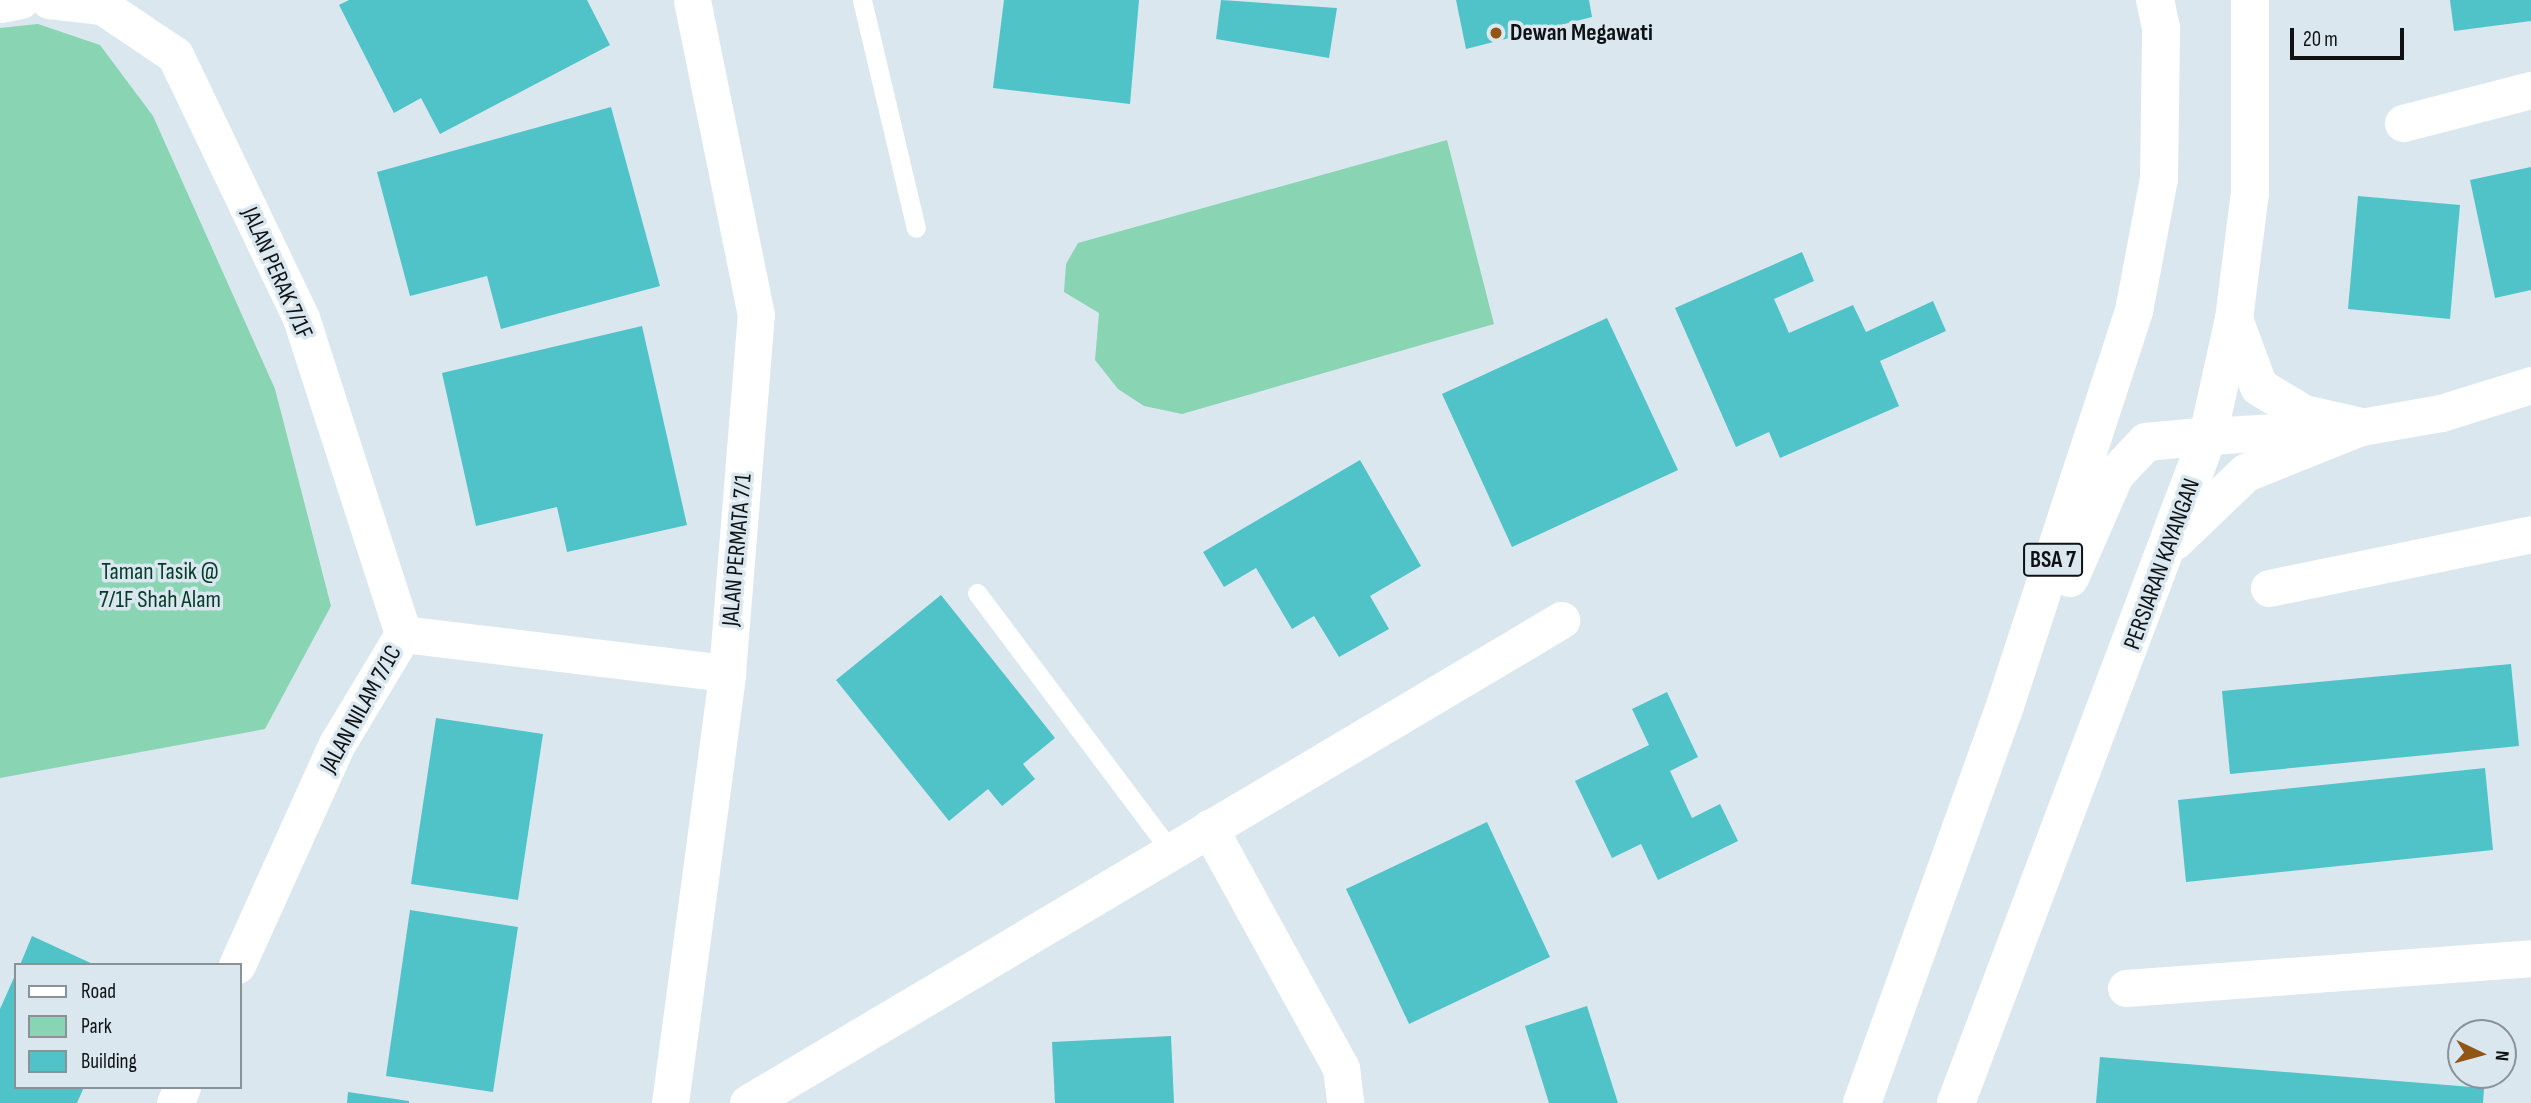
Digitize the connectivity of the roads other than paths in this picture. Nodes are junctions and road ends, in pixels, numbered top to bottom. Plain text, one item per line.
1 (21, 0) edge
2 (49, 0) edge
3 (692, 0) edge
4 (862, 0) edge
5 (2155, 0) edge
6 (2250, 0) edge
7 (0, 5) edge
8 (2531, 90) edge
9 (2403, 122) dead end
10 (916, 228) dead end
11 (2234, 320) junction
12 (2531, 385) edge
13 (2361, 427) junction
14 (2208, 436) junction
15 (2531, 534) edge
16 (2171, 545) junction
17 (2269, 588) dead end
18 (976, 593) dead end
19 (1561, 620) dead end
20 (404, 634) junction
21 (727, 673) junction
22 (2003, 712) junction
23 (1209, 828) junction
24 (1171, 850) junction
25 (2531, 958) edge
26 (238, 963) edge
27 (2126, 988) dead end
28 (670, 1103) edge
29 (748, 1103) edge
30 (1345, 1103) edge
31 (1863, 1103) edge
32 (1956, 1103) edge

1 - 7 street
2 - 20 street, JALAN PERAK 7/1F
3 - 21 street, JALAN PERMATA 7/1
4 - 10 lane
5 - 22 main road, BSA 7
6 - 11 main road, PERSIARAN KAYANGAN
8 - 9 street
11 - 13 main road
11 - 14 main road, PERSIARAN KAYANGAN
12 - 13 street
13 - 14 street
13 - 16 main road
14 - 16 main road, PERSIARAN KAYANGAN
14 - 22 main road
15 - 17 street
16 - 32 main road, PERSIARAN KAYANGAN
18 - 24 lane
19 - 23 street
20 - 21 street, JALAN NILAM 7/1C
20 - 26 street, JALAN NILAM 7/1C
21 - 28 street, JALAN PERMATA 7/1
22 - 31 main road, BSA 7
23 - 24 street
23 - 30 street
24 - 29 street
25 - 27 street

